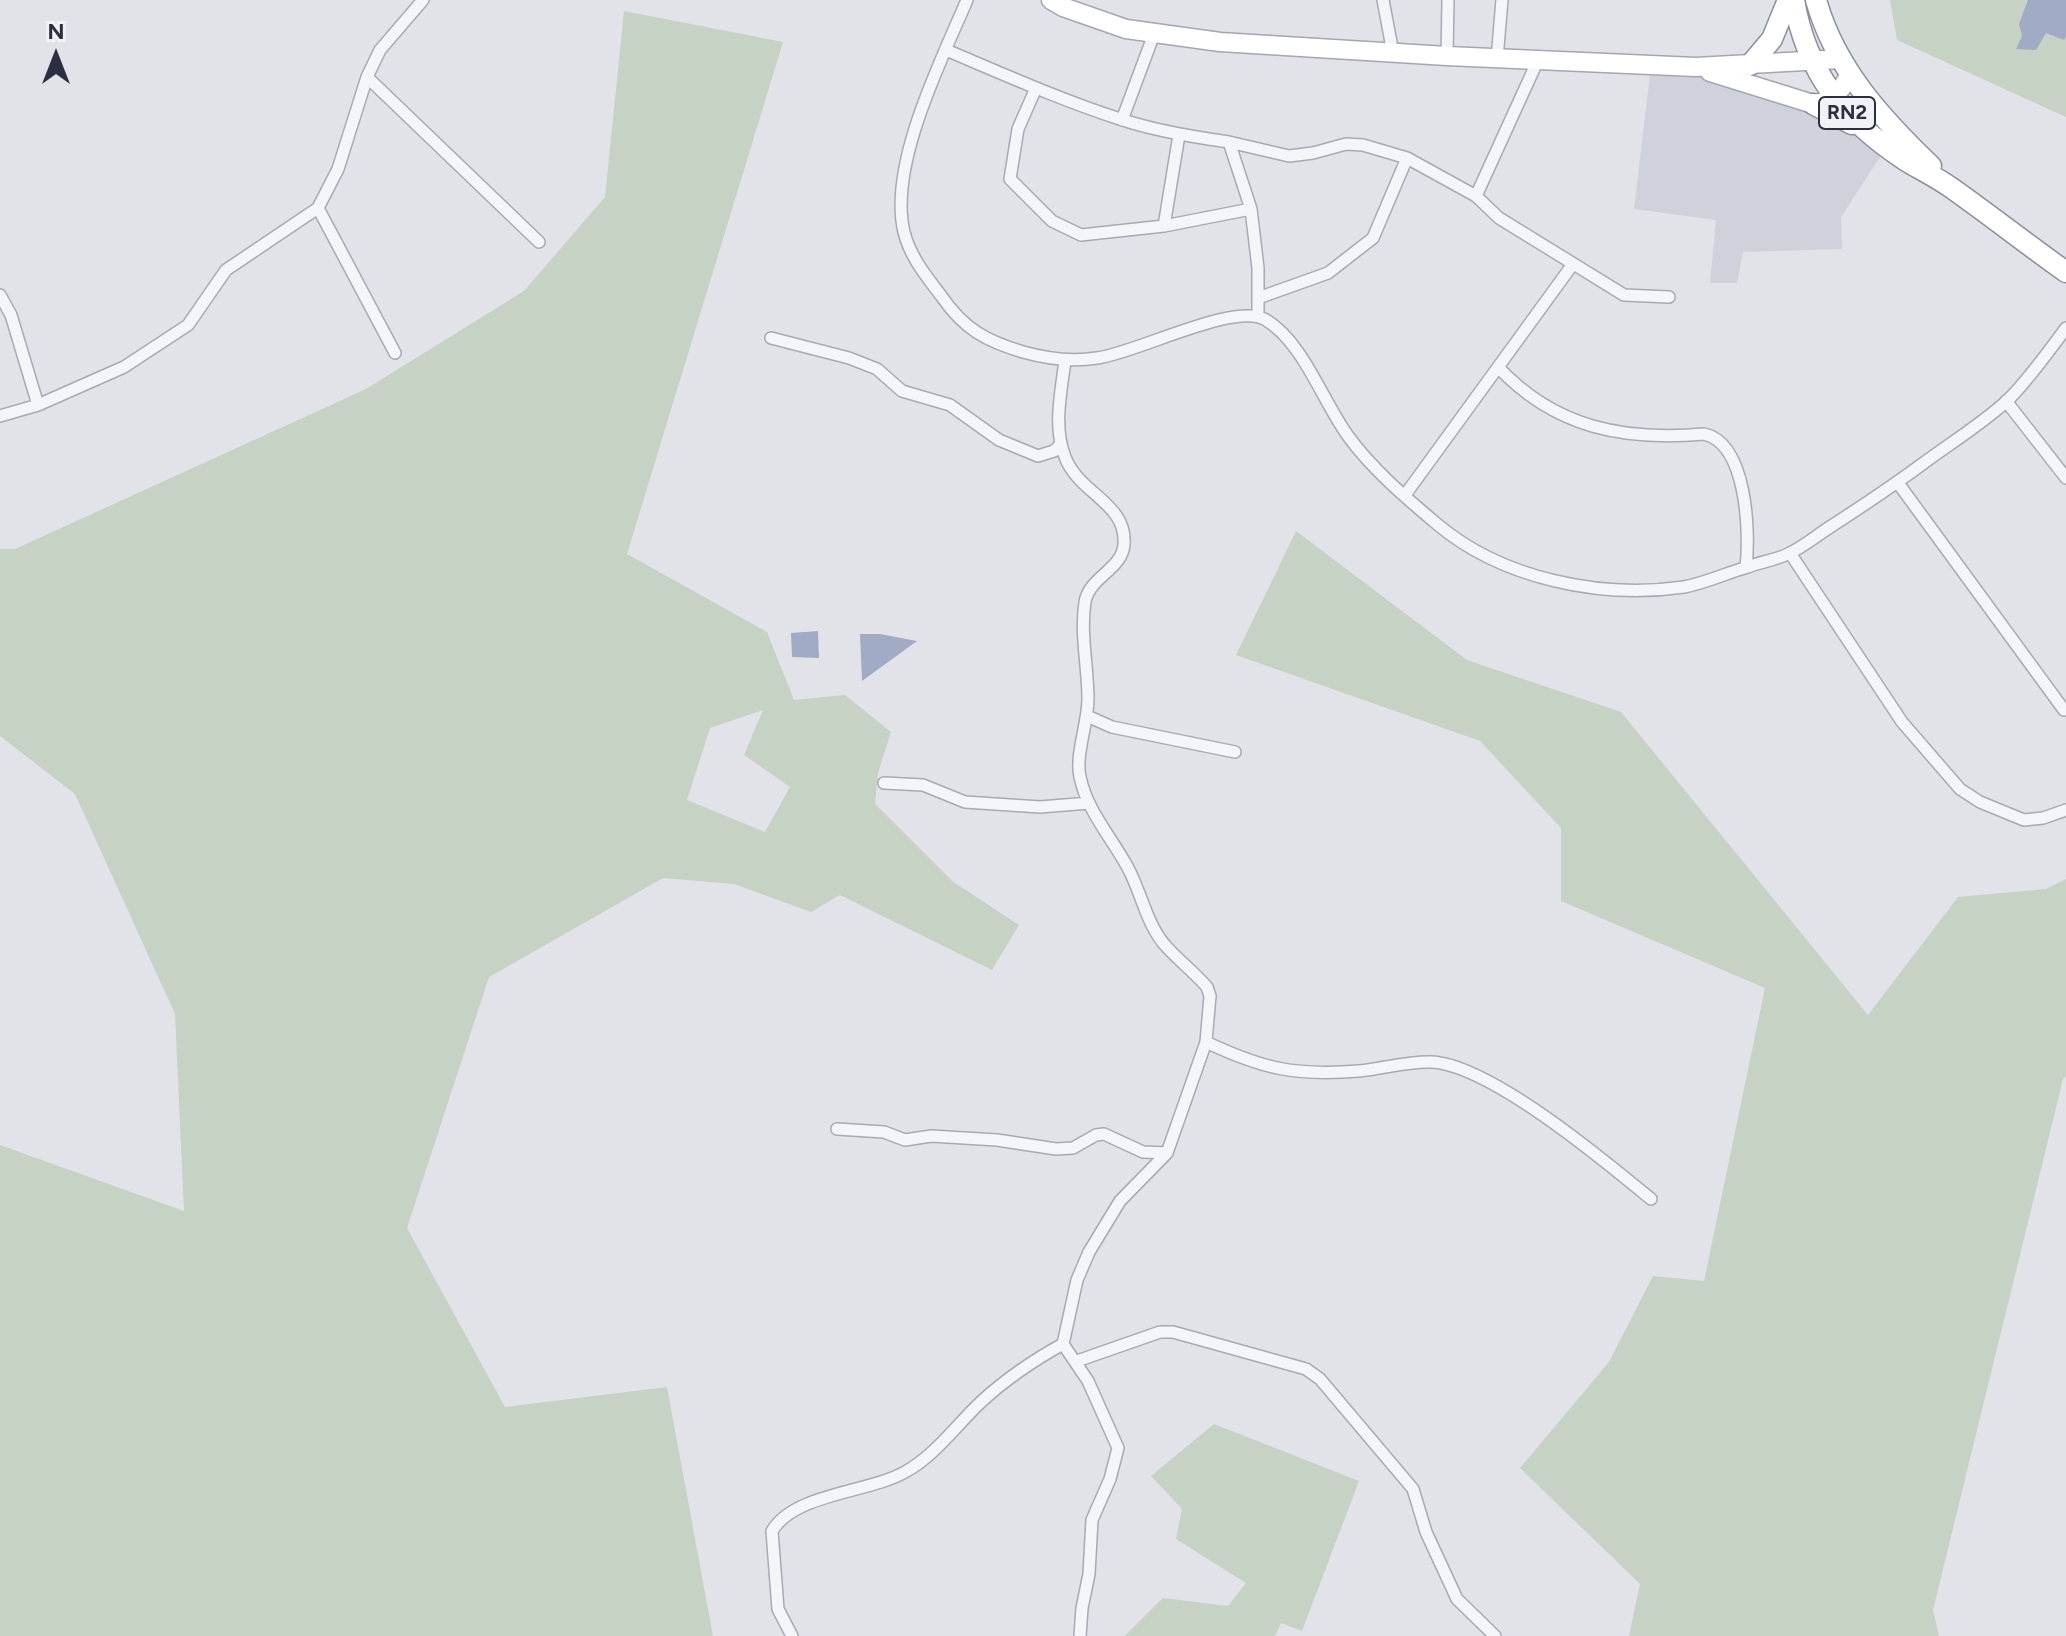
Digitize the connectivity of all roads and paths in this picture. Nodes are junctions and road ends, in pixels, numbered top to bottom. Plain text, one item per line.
1 (423, 0) edge
2 (967, 0) edge
3 (1051, 0) edge
4 (1383, 0) edge
5 (1448, 0) edge
6 (1502, 0) edge
7 (1788, 0) edge
8 (1794, 0) edge
9 (1816, 0) edge
10 (1154, 34) junction
11 (946, 50) junction
12 (1393, 53) junction
13 (1447, 56) junction
14 (1497, 59) junction
15 (1538, 60) junction
16 (1811, 60) junction
17 (1750, 65) junction
18 (1696, 67) junction
19 (1845, 67) junction
20 (367, 77) junction
21 (1036, 88) junction
22 (1834, 97) junction
23 (1813, 104) junction
24 (1122, 120) junction
25 (1865, 129) junction
26 (1179, 135) junction
27 (1229, 142) junction
28 (1407, 158) junction
29 (1950, 187) junction
30 (1476, 196) junction
31 (318, 208) junction
32 (1251, 209) junction
33 (1164, 226) junction
34 (539, 242) dead end
35 (1573, 264) junction
36 (2066, 272) edge
37 (0, 295) edge
38 (1669, 297) dead end
39 (1258, 298) junction
40 (1258, 316) junction
41 (2066, 328) edge
42 (771, 338) dead end
43 (395, 353) dead end
44 (1065, 361) junction
45 (1498, 367) junction
46 (2006, 401) junction
47 (38, 405) junction
48 (0, 416) edge
49 (1061, 444) junction
50 (2066, 478) edge
51 (1898, 483) junction
52 (1405, 495) junction
53 (1790, 553) junction
54 (1746, 567) junction
55 (2064, 710) dead end
56 (1087, 716) junction
57 (1235, 752) dead end
58 (884, 783) dead end
59 (1089, 803) junction
60 (2066, 810) edge
61 (1206, 1042) junction
62 (837, 1129) dead end
63 (1167, 1153) junction
64 (1651, 1199) dead end
65 (1063, 1344) junction
66 (1077, 1361) junction
67 (792, 1636) edge
68 (1080, 1636) edge
69 (1495, 1636) edge

1 - 20 street
2 - 11 street
3 - 10 main road
4 - 12 street
5 - 13 street
6 - 14 street
7 - 17 highway
8 - 16 highway, RN2
9 - 19 highway, RN2
10 - 12 main road
10 - 24 street
11 - 21 street
11 - 44 street
12 - 13 main road
13 - 14 main road
14 - 15 main road
15 - 18 main road
15 - 30 street
16 - 17 main road
16 - 19 main road
16 - 22 highway, RN2
17 - 18 main road
18 - 23 main road
19 - 22 main road
19 - 29 highway, RN2
20 - 31 street
20 - 34 street
21 - 24 street
21 - 33 street
22 - 23 main road
22 - 25 highway, RN2
23 - 25 highway
24 - 26 street
25 - 29 highway, RN2
26 - 27 street
26 - 33 street
27 - 28 street
27 - 32 street
28 - 30 street
28 - 39 street
29 - 36 highway, RN2
30 - 35 street
31 - 43 street
31 - 47 street
32 - 33 street
32 - 39 street
35 - 38 street
35 - 45 street
37 - 47 street
39 - 40 street
40 - 44 street
40 - 52 street
41 - 46 street
42 - 49 street
44 - 49 street
45 - 52 street
45 - 54 street
46 - 50 street
46 - 51 street
47 - 48 street
49 - 56 street
51 - 53 street
51 - 55 street
52 - 54 street
53 - 54 street
53 - 60 street
56 - 57 street
56 - 59 street
58 - 59 street
59 - 61 street
61 - 63 street
61 - 64 street
62 - 63 street
63 - 65 street
65 - 66 street
65 - 67 street
66 - 68 street
66 - 69 street

